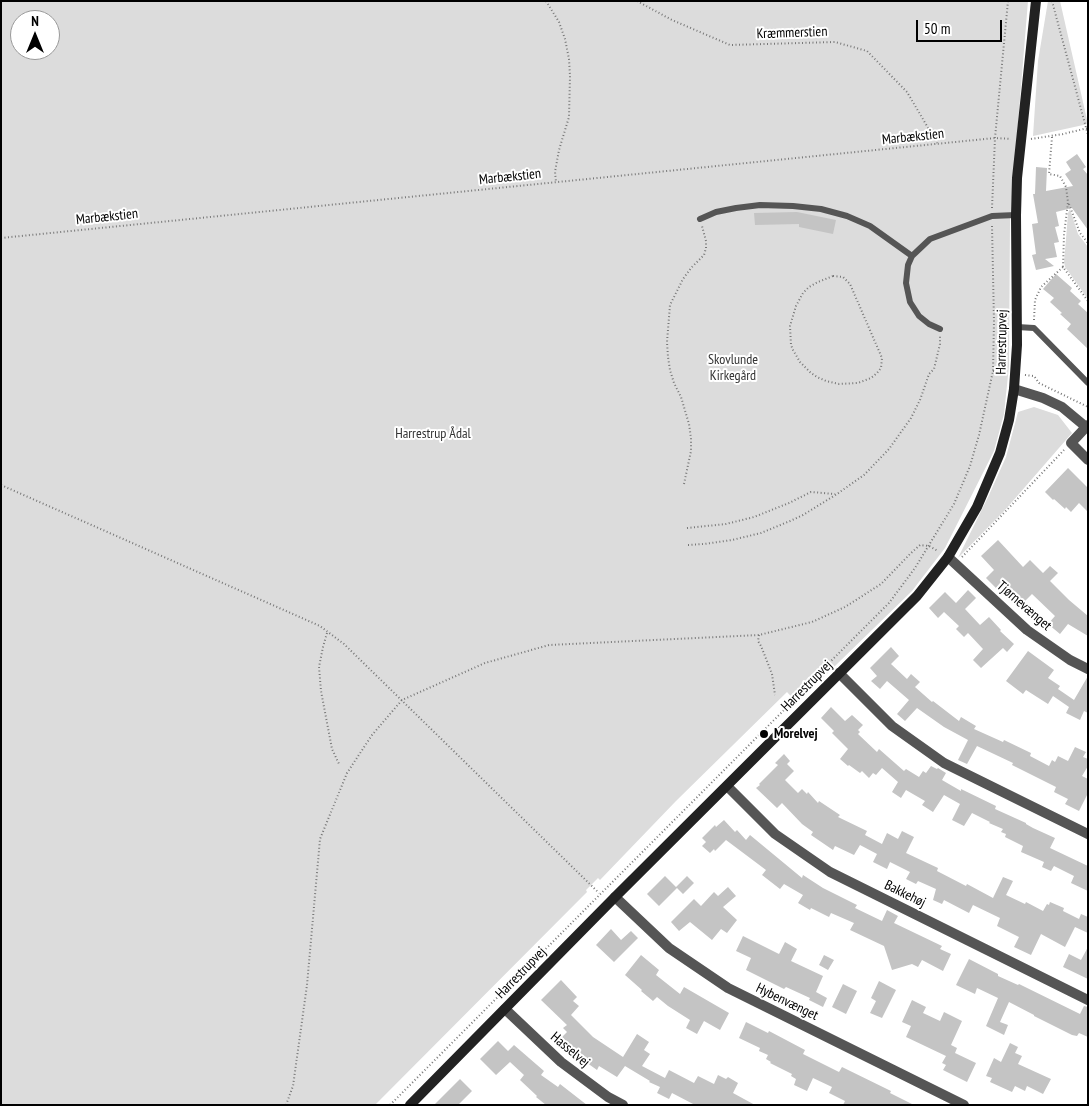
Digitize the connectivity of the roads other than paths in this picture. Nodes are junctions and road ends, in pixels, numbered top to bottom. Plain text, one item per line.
1 (1036, 1) edge
2 (1016, 215) junction
3 (700, 219) road end
4 (912, 256) junction
5 (1016, 327) junction
6 (940, 329) road end
7 (1088, 383) edge
8 (1014, 389) junction
9 (1087, 426) edge
10 (1088, 460) edge
11 (952, 560) junction
12 (1088, 669) edge
13 (839, 673) junction
14 (727, 786) junction
15 (1088, 834) edge
16 (612, 900) junction
17 (1088, 1000) edge
18 (505, 1009) junction
19 (410, 1105) edge
20 (623, 1105) edge
21 (964, 1105) edge

1 - 2 street, Harrestrupvej
2 - 4 lane
2 - 5 street, Harrestrupvej
3 - 4 lane
4 - 6 lane
5 - 7 lane
5 - 8 street, Harrestrupvej
8 - 9 street
8 - 11 street, Harrestrupvej
9 - 10 street
11 - 12 street, Tjørnevænget
11 - 13 street, Harrestrupvej
13 - 14 street, Harrestrupvej
13 - 15 street
14 - 16 street, Harrestrupvej
14 - 17 street, Bakkehøj
16 - 18 street, Harrestrupvej
16 - 21 street, Hybenvænget
18 - 19 street, Harrestrupvej
18 - 20 street, Hasselvej

